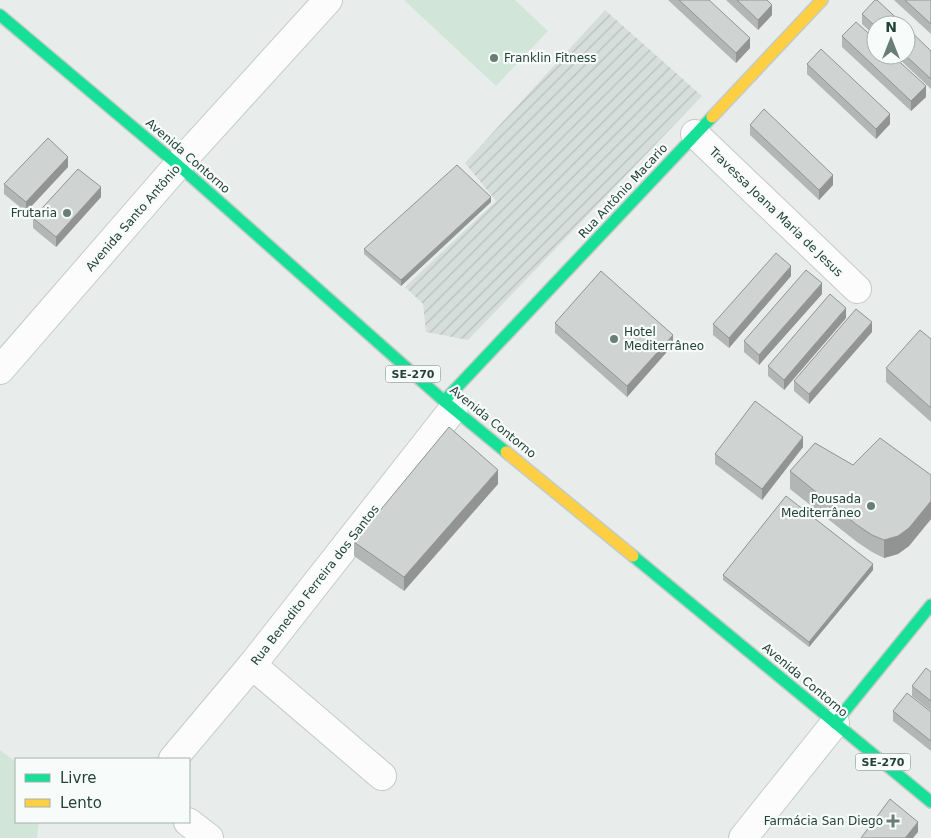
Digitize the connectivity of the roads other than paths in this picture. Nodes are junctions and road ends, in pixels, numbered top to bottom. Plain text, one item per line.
1 (328, 0) edge
2 (822, 0) edge
3 (0, 15) edge
4 (695, 134) junction
5 (178, 166) junction
6 (857, 289) dead end
7 (0, 370) edge
8 (449, 404) junction
9 (931, 605) edge
10 (252, 665) junction
11 (835, 723) junction
12 (175, 758) edge
13 (382, 776) dead end
14 (931, 802) edge
15 (189, 823) edge
16 (209, 838) edge
17 (743, 838) edge

1 - 5 street, Avenida Santo Antônio
2 - 4 main road, Rua Antônio Macario
3 - 5 main road, Avenida Contorno / SE-270
4 - 6 street, Travessa Joana Maria de Jesus
4 - 8 main road, Rua Antônio Macario
5 - 7 street, Avenida Santo Antônio
5 - 8 main road, Avenida Contorno / SE-270
8 - 10 street, Rua Benedito Ferreira dos Santos
8 - 11 main road, Avenida Contorno / SE-270
9 - 11 main road
10 - 12 street, Rua Benedito Ferreira dos Santos
10 - 13 street
11 - 14 main road, Avenida Contorno / SE-270
11 - 17 street
15 - 16 street

